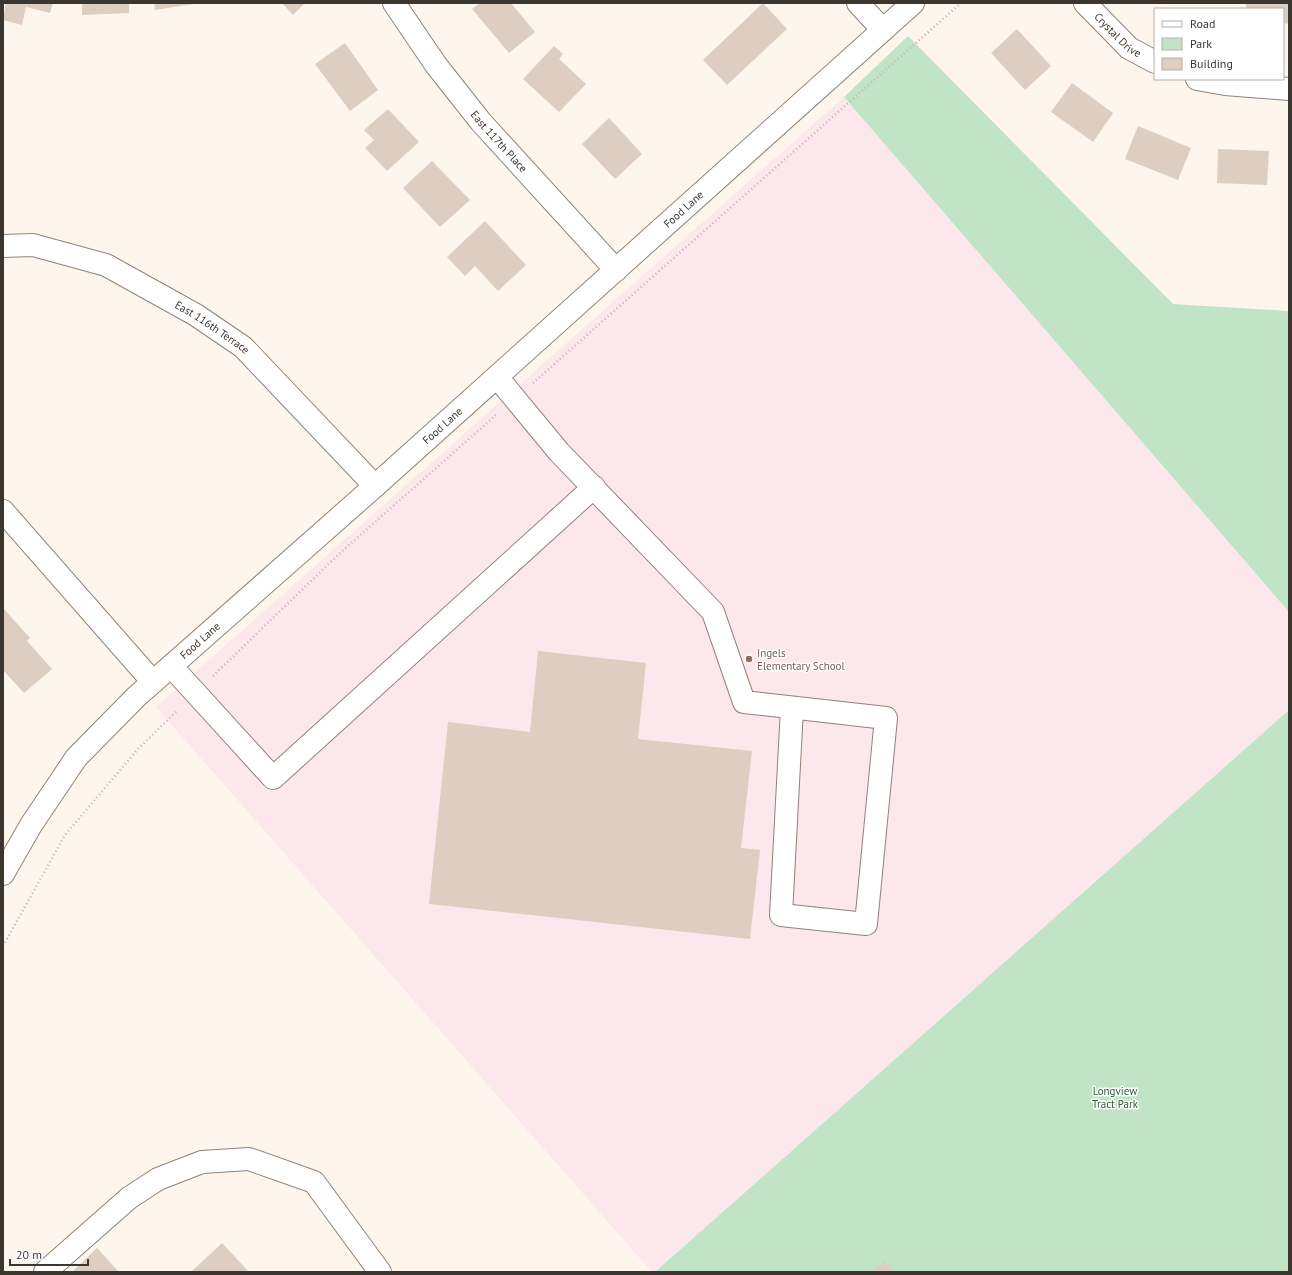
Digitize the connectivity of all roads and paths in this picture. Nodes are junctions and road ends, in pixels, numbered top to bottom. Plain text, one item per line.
1 (394, 3) edge
2 (858, 3) edge
3 (913, 3) edge
4 (961, 3) edge
5 (1085, 3) edge
6 (883, 30) junction
7 (1154, 61) edge
8 (1203, 80) edge
9 (1289, 89) edge
10 (3, 246) edge
11 (616, 270) junction
12 (497, 377) junction
13 (515, 399) junction
14 (375, 486) junction
15 (594, 487) junction
16 (3, 511) edge
17 (171, 666) junction
18 (153, 682) junction
19 (195, 693) junction
20 (792, 708) junction
21 (3, 874) edge
22 (3, 946) edge
23 (45, 1272) edge
24 (380, 1272) edge

1 - 11 street, East 117th Place
2 - 6 street
3 - 6 street, Food Lane
4 - 13 path
5 - 7 street, Crystal Drive
6 - 11 street, Food Lane
8 - 9 street
10 - 14 street, East 116th Terrace
11 - 12 street, Food Lane
12 - 13 street
12 - 14 street, Food Lane
13 - 15 street
13 - 19 path
14 - 17 street, Food Lane
15 - 19 street
15 - 20 street
16 - 18 street
17 - 18 street, Food Lane
17 - 19 street
18 - 21 street, Food Lane
19 - 22 path
20 - 20 street
23 - 24 street

